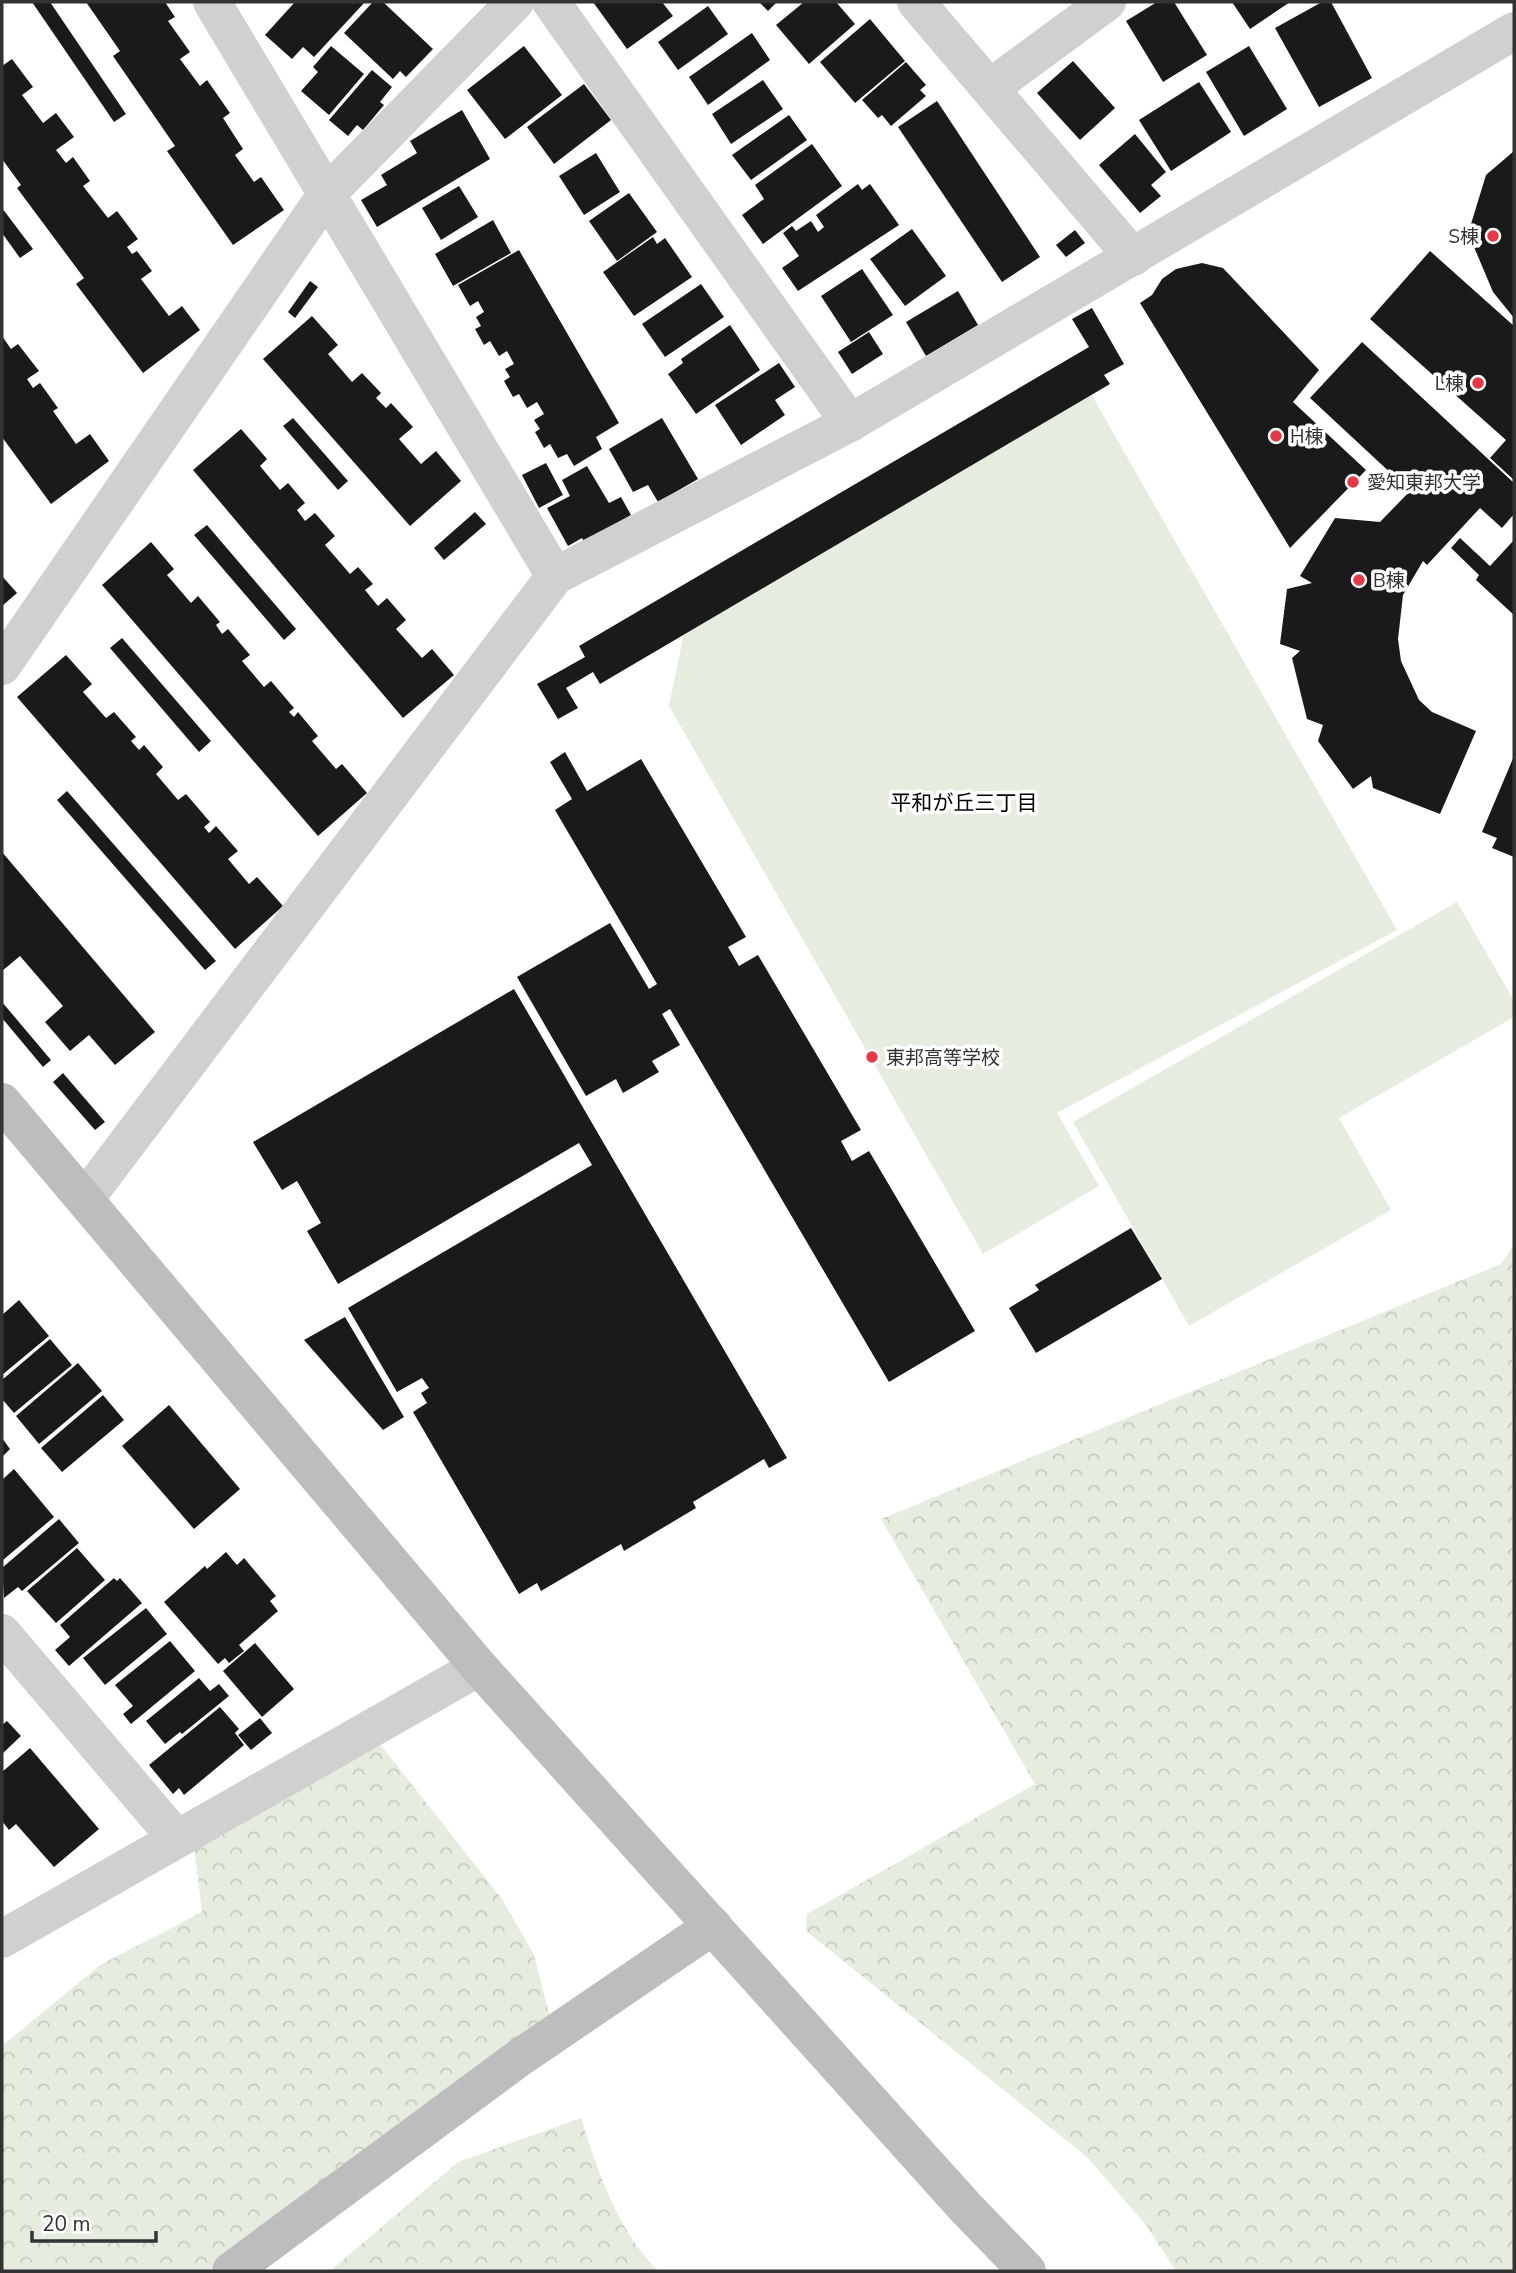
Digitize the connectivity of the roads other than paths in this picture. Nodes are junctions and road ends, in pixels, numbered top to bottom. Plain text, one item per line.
1 (212, 2) edge
2 (515, 2) edge
3 (551, 2) edge
4 (916, 2) edge
5 (1107, 2) edge
6 (1514, 31) edge
7 (990, 88) junction
8 (326, 195) junction
9 (1133, 257) junction
10 (850, 423) junction
11 (555, 576) junction
12 (2, 666) edge
13 (2, 1102) edge
14 (85, 1199) junction
15 (2, 1633) edge
16 (479, 1667) junction
17 (177, 1839) junction
18 (713, 1926) junction
19 (2, 1939) edge
20 (231, 2271) edge
21 (1027, 2271) edge

1 - 8 street
2 - 8 street
3 - 10 street
4 - 7 street
5 - 7 street
6 - 9 street
7 - 9 street
8 - 11 street
8 - 12 street
9 - 10 street
10 - 11 street
11 - 14 street
13 - 14 street
14 - 16 street
15 - 17 street
16 - 17 street
16 - 18 street
17 - 19 street
18 - 20 street
18 - 21 street

